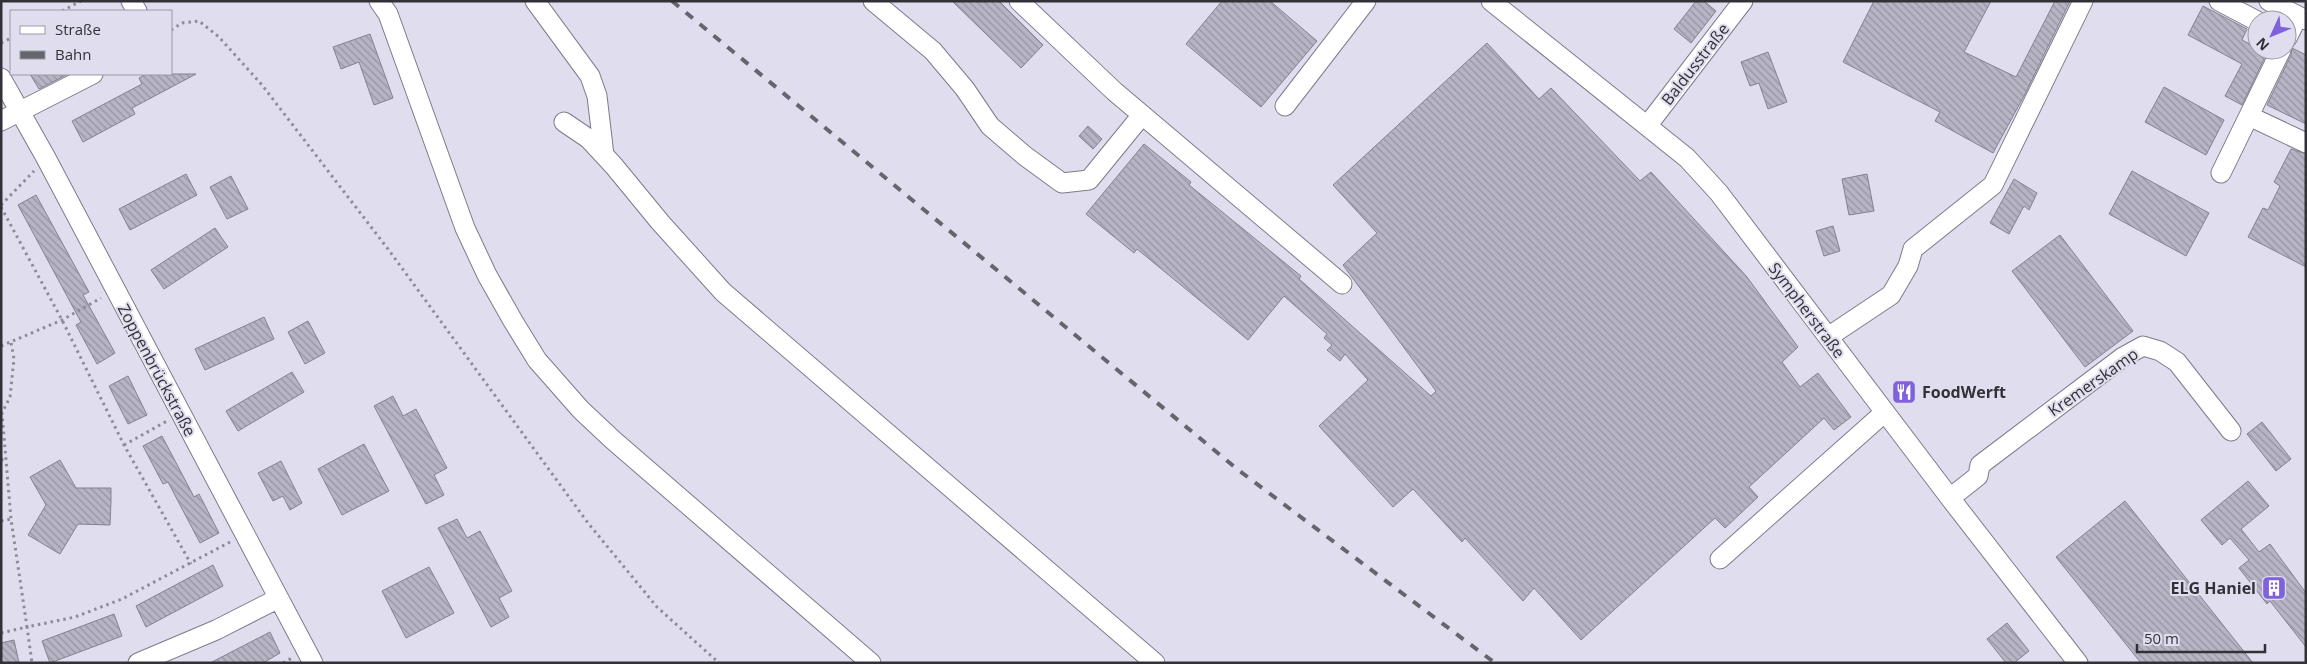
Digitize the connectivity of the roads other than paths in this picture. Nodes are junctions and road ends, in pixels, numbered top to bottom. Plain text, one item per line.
1 (379, 1) edge
2 (535, 1) edge
3 (873, 1) edge
4 (1019, 1) edge
5 (1366, 1) edge
6 (1491, 1) edge
7 (1743, 1) edge
8 (2083, 1) edge
9 (2219, 1) edge
10 (2270, 1) edge
11 (2247, 16) edge
12 (2302, 18) edge
13 (2276, 60) edge
14 (91, 75) edge
15 (1, 78) edge
16 (1285, 106) dead end
17 (19, 112) junction
18 (1142, 114) junction
19 (2249, 116) junction
20 (1, 121) edge
21 (564, 122) dead end
22 (1647, 126) junction
23 (2306, 143) edge
24 (604, 155) junction
25 (2221, 173) dead end
26 (1342, 284) dead end
27 (1828, 337) junction
28 (1885, 412) junction
29 (2231, 431) dead end
30 (1950, 498) junction
31 (1720, 559) dead end
32 (277, 599) junction
33 (138, 663) edge
34 (312, 663) edge
35 (871, 663) edge
36 (1155, 663) edge
37 (2078, 663) edge

1 - 35 street
2 - 24 street
3 - 18 street
4 - 18 street
5 - 16 street
6 - 22 street, Sympherstraße
7 - 22 street, Baldusstraße
8 - 27 street
9 - 11 street
10 - 12 street
13 - 19 street
14 - 17 street
15 - 17 street, Zoppenbrückstraße
17 - 20 street
17 - 32 street, Zoppenbrückstraße
18 - 26 street
19 - 23 street
19 - 25 street
21 - 24 street
22 - 27 street, Sympherstraße
24 - 36 street
27 - 28 street, Sympherstraße
28 - 30 street, Sympherstraße
28 - 31 street
29 - 30 street, Kremerskamp
30 - 37 street, Sympherstraße
32 - 33 street
32 - 34 street, Zoppenbrückstraße

